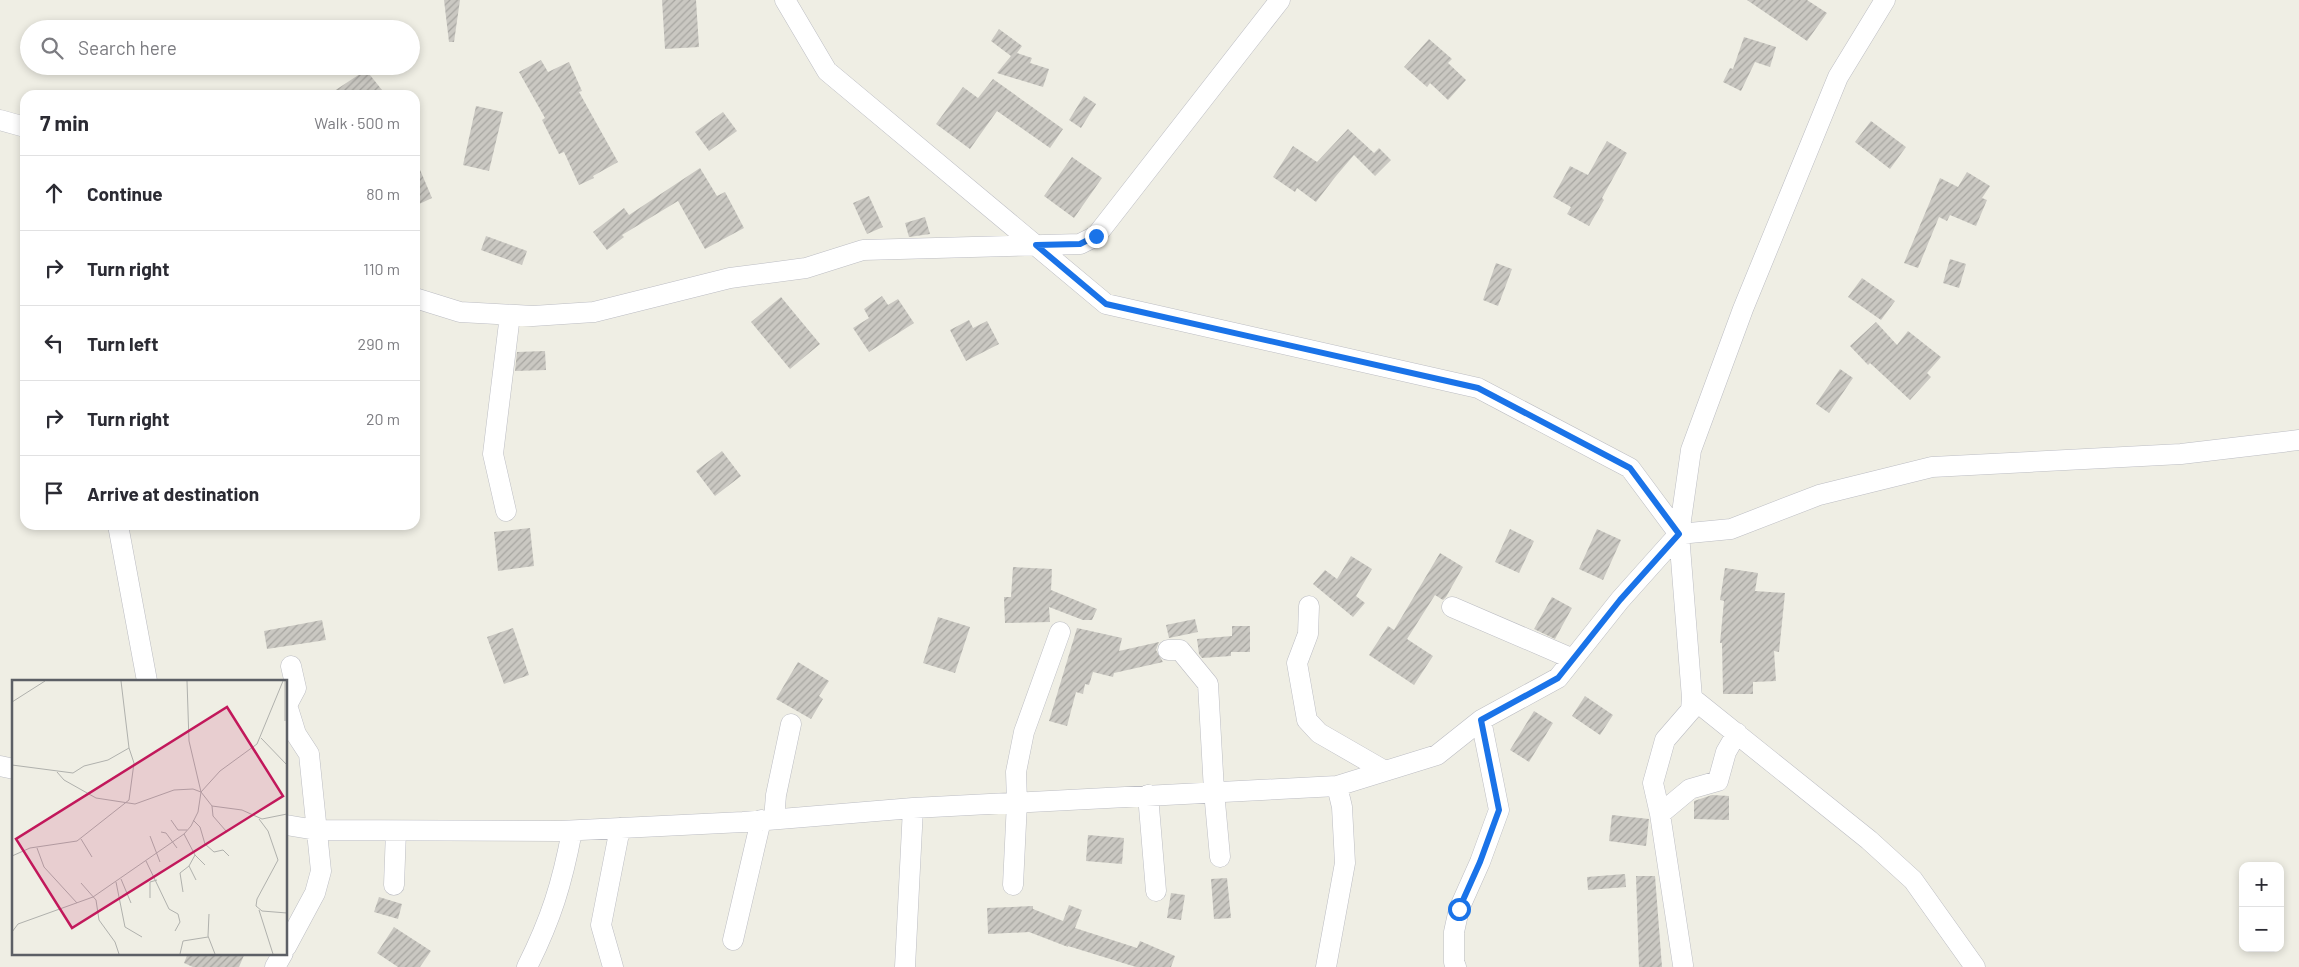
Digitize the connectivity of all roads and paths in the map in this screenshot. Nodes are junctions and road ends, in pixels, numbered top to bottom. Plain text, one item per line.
1 (785, 0) edge
2 (1280, 0) edge
3 (1885, 0) edge
4 (0, 120) edge
5 (20, 126) edge
6 (1036, 245) junction
7 (420, 300) edge
8 (510, 315) junction
9 (2299, 440) edge
10 (506, 511) dead end
11 (119, 530) edge
12 (1679, 534) junction
13 (1309, 606) dead end
14 (1452, 607) dead end
15 (1060, 632) dead end
16 (1168, 650) dead end
17 (1573, 659) junction
18 (291, 666) dead end
19 (147, 680) edge
20 (1692, 698) junction
21 (288, 703) edge
22 (288, 708) edge
23 (1481, 720) junction
24 (791, 724) dead end
25 (1737, 733) junction
26 (1385, 771) junction
27 (1337, 786) junction
28 (1214, 792) junction
29 (1148, 795) junction
30 (1017, 802) junction
31 (914, 808) junction
32 (1660, 814) junction
33 (767, 820) junction
34 (288, 825) edge
35 (620, 828) junction
36 (316, 830) junction
37 (572, 831) junction
38 (396, 832) junction
39 (1220, 857) dead end
40 (394, 885) dead end
41 (1012, 885) dead end
42 (1156, 891) dead end
43 (732, 940) dead end
44 (288, 943) edge
45 (282, 954) edge
46 (1683, 965) dead end
47 (275, 967) edge
48 (527, 967) edge
49 (613, 967) edge
50 (905, 967) edge
51 (1326, 967) edge
52 (1456, 967) edge
53 (1975, 967) edge

1 - 6 street
2 - 6 street
3 - 12 street
4 - 5 street
6 - 8 street
6 - 12 street
7 - 8 street
8 - 10 street
9 - 12 street
11 - 19 street
12 - 17 street
12 - 20 street
13 - 26 street
14 - 17 street
15 - 30 street
16 - 28 street
17 - 23 street
18 - 21 street
20 - 25 street
20 - 32 street
22 - 36 street
23 - 26 street
23 - 52 street
24 - 33 street
25 - 32 street
25 - 53 street
26 - 27 street
27 - 28 street
27 - 51 street
28 - 29 street
28 - 39 street
29 - 30 street
29 - 42 street
30 - 31 street
30 - 41 street
31 - 33 street
31 - 50 street
32 - 46 street
33 - 35 street
33 - 43 street
34 - 36 street
35 - 37 street
35 - 49 street
36 - 38 street
36 - 44 street
37 - 38 street
37 - 48 street
38 - 40 street
45 - 47 street

